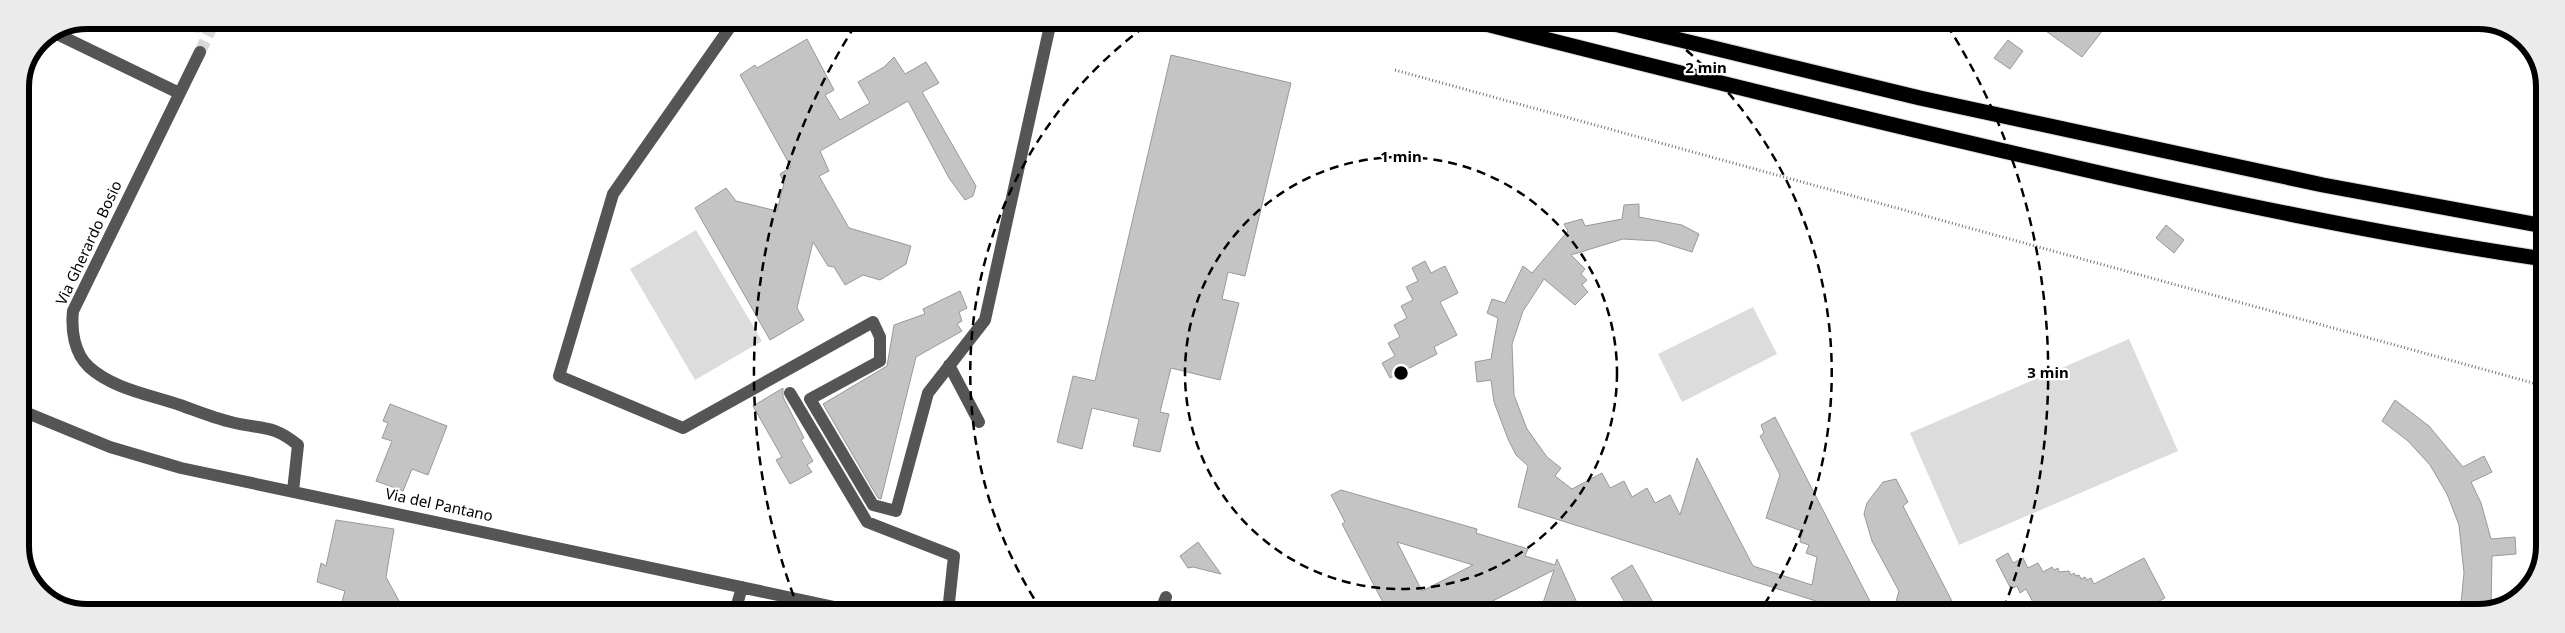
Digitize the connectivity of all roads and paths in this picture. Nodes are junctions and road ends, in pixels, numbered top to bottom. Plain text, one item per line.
1 (728, 29) edge
2 (1049, 29) edge
3 (1506, 29) edge
4 (1635, 29) edge
5 (60, 35) edge
6 (200, 52) tunnel mouth
7 (1395, 70) dead end
8 (179, 93) junction
9 (2536, 225) edge
10 (2536, 258) edge
11 (950, 365) junction
12 (2536, 384) edge
13 (790, 394) dead end
14 (29, 414) edge
15 (978, 422) dead end
16 (293, 490) junction
17 (742, 587) junction
18 (1166, 597) dead end
19 (737, 604) edge
20 (821, 604) edge
21 (949, 604) edge
22 (1163, 604) edge

1 - 11 street
2 - 11 street
3 - 10 highway
4 - 9 highway
5 - 8 street
6 - 8 street, Via Gherardo Bosio
7 - 12 path
8 - 16 street, Via Gherardo Bosio
11 - 15 street
13 - 21 street
14 - 16 street, Via del Pantano
16 - 17 street, Via del Pantano
17 - 19 street
17 - 20 street, Via del Pantano
18 - 22 street

